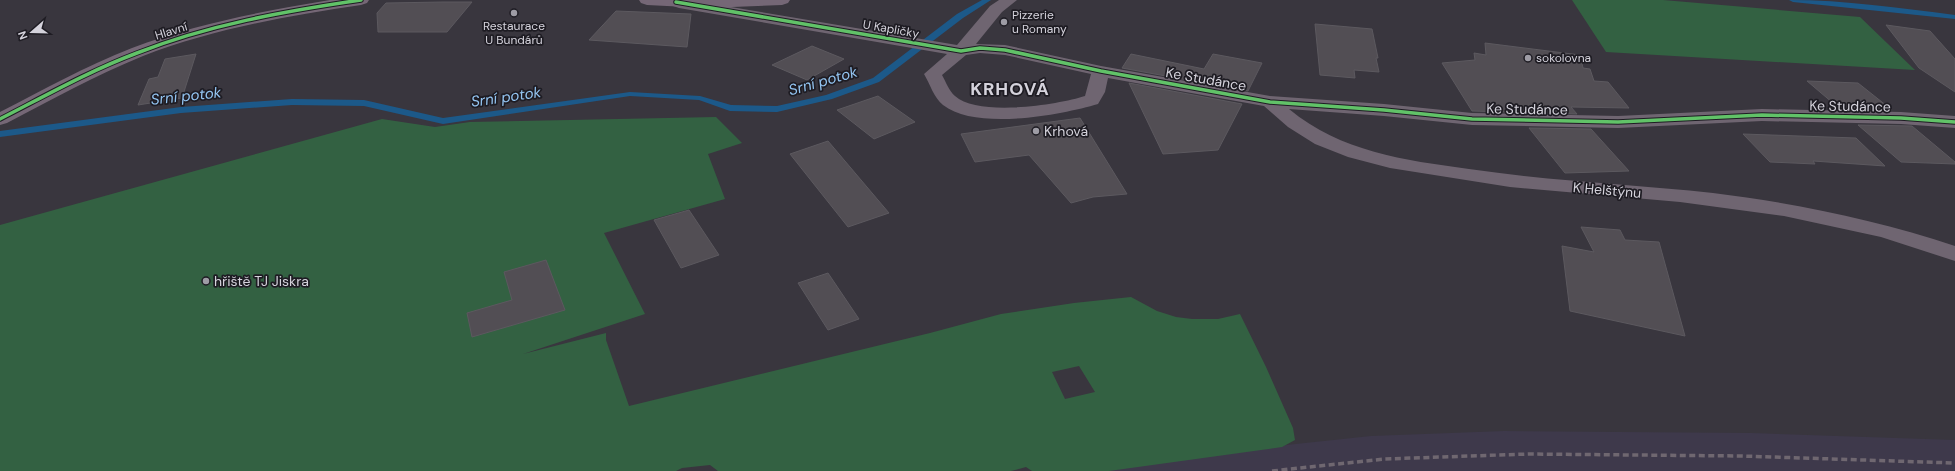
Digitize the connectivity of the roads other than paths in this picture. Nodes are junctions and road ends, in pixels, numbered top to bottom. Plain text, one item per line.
1 (647, 0) edge
2 (782, 0) edge
3 (1009, 0) edge
4 (353, 1) edge
5 (676, 2) junction
6 (961, 51) junction
7 (1101, 71) junction
8 (1270, 102) junction
9 (0, 119) edge
10 (1955, 122) edge
11 (1955, 254) edge

1 - 5 street
2 - 5 street
3 - 6 street
4 - 9 street, Hlavní
5 - 6 street, U Kapličky
6 - 7 street, U Kapličky
6 - 7 street
7 - 8 street, Ke Studánce
8 - 10 street, Ke Studánce
8 - 11 street, K Helštýnu

